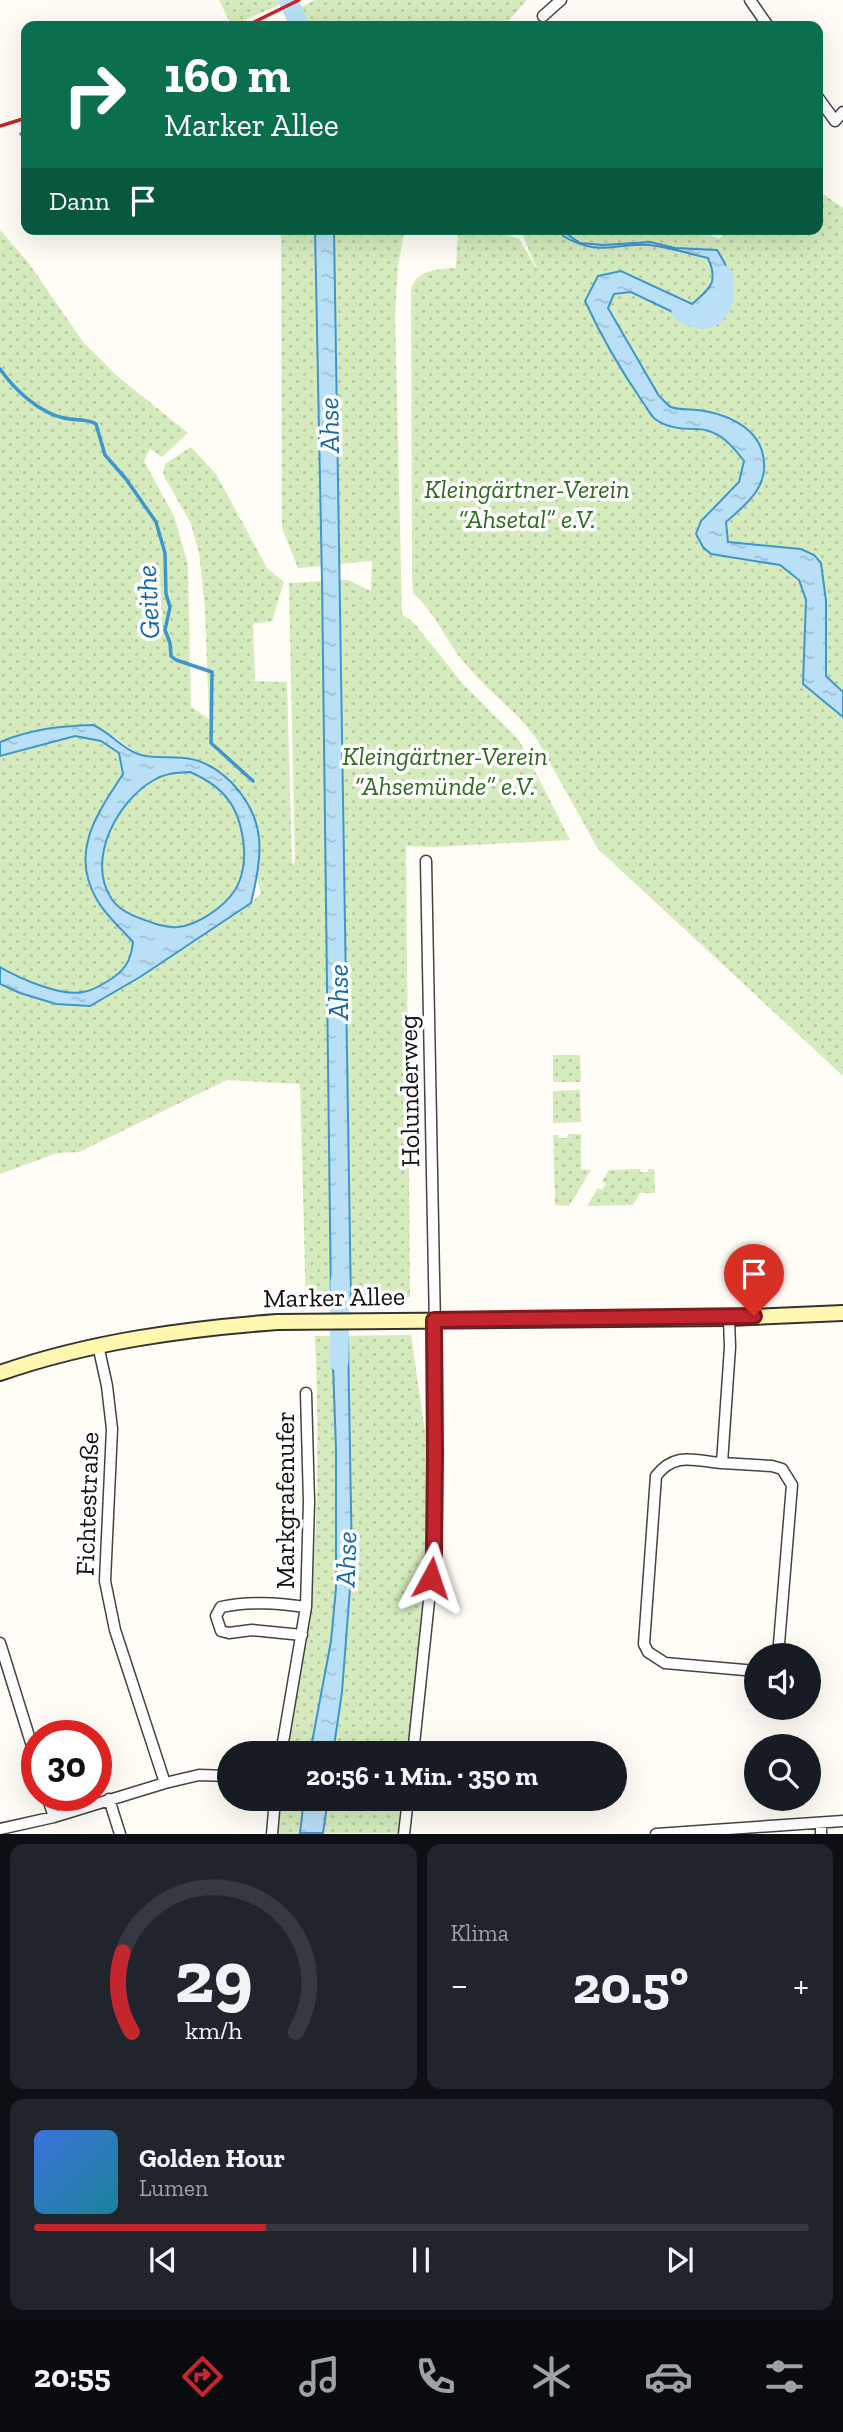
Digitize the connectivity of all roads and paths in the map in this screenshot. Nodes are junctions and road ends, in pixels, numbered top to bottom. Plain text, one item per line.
1 (561, 0) edge
2 (750, 0) edge
3 (543, 16) dead end
4 (765, 21) edge
5 (823, 104) edge
6 (843, 112) edge
7 (839, 125) edge
8 (426, 861) dead end
9 (843, 1314) edge
10 (729, 1318) junction
11 (434, 1320) junction
12 (99, 1345) junction
13 (0, 1373) edge
14 (306, 1393) dead end
15 (722, 1463) junction
16 (306, 1607) junction
17 (302, 1635) junction
18 (0, 1643) edge
19 (779, 1643) edge
20 (744, 1670) edge
21 (24, 1720) edge
22 (283, 1741) edge
23 (414, 1741) edge
24 (217, 1776) edge
25 (164, 1783) junction
26 (112, 1798) edge
27 (112, 1808) edge
28 (52, 1811) edge
29 (72, 1811) edge
30 (274, 1811) edge
31 (407, 1811) edge
32 (54, 1817) junction
33 (843, 1821) edge
34 (821, 1828) edge
35 (0, 1829) edge
36 (120, 1833) edge
37 (272, 1833) edge
38 (404, 1833) edge
39 (656, 1833) edge

1 - 3 street
2 - 4 street
5 - 7 street
6 - 7 street
8 - 11 street, Holunderweg
9 - 10 street, Marker Allee
10 - 11 street, Marker Allee
10 - 15 street
11 - 12 street, Marker Allee
11 - 23 street, Holunderweg
12 - 13 street, Marker Allee
12 - 25 street, Fichtestraße
14 - 16 street, Markgrafenufer
15 - 19 street
15 - 20 street
16 - 17 street, Markgrafenufer
16 - 17 street, Markgrafenufer
17 - 22 street, Markgrafenufer
18 - 21 street
24 - 25 street
25 - 26 street
27 - 36 street
28 - 32 street
29 - 32 street
30 - 37 street
31 - 38 street
32 - 35 street
33 - 34 street
34 - 39 street

